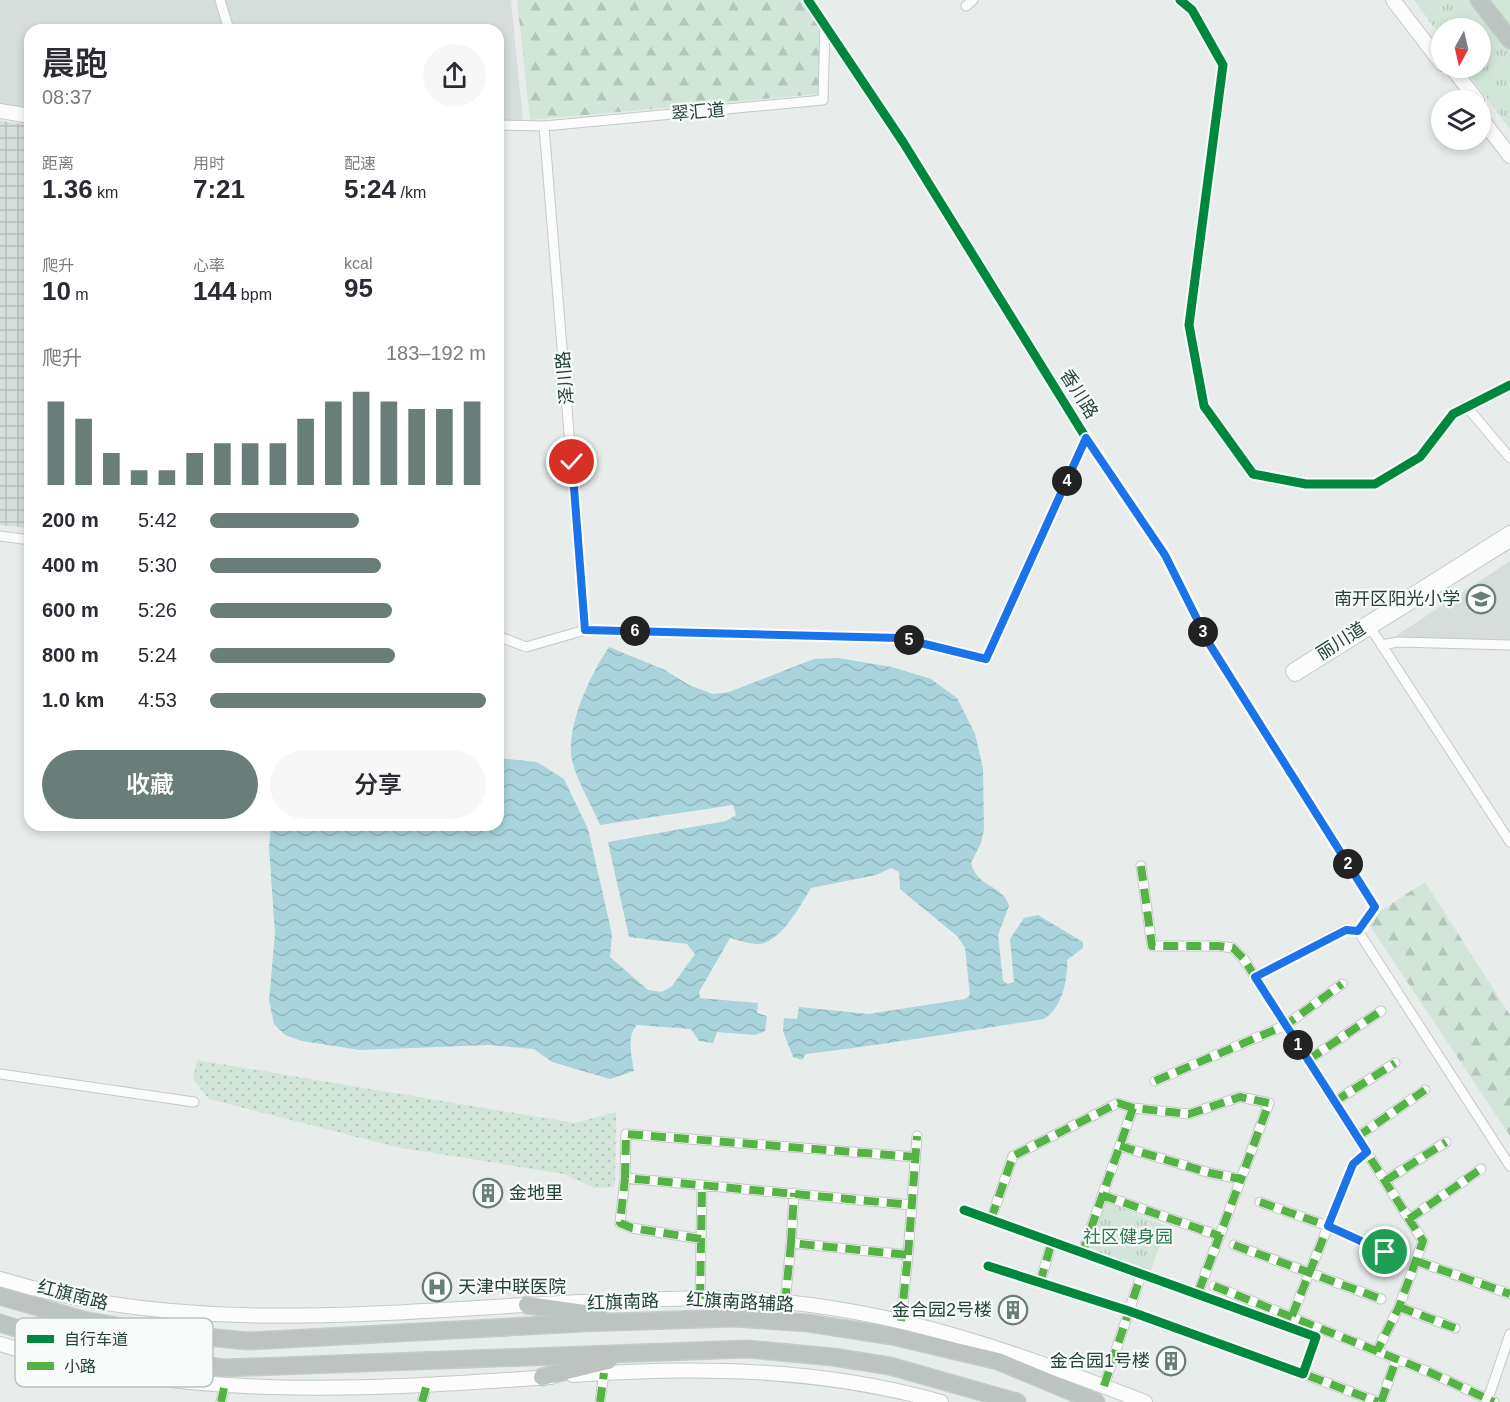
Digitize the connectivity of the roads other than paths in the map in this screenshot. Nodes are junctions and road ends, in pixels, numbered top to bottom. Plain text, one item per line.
1 (220, 0) edge
2 (808, 0) edge
3 (1180, 0) edge
4 (1393, 0) edge
5 (1401, 0) edge
6 (1479, 0) edge
7 (227, 24) edge
8 (825, 25) junction
9 (1431, 39) edge
10 (1510, 40) edge
11 (1431, 50) edge
12 (1460, 78) edge
13 (1469, 90) edge
14 (0, 111) edge
15 (24, 115) edge
16 (1491, 119) edge
17 (504, 125) edge
18 (544, 126) junction
19 (1491, 131) edge
20 (1510, 144) edge
21 (1510, 156) edge
22 (1510, 385) edge
23 (1466, 406) junction
24 (1086, 438) junction
25 (1510, 458) edge
26 (1510, 533) edge
27 (0, 536) edge
28 (24, 539) edge
29 (1510, 540) edge
30 (1369, 625) junction
31 (585, 630) junction
32 (504, 638) edge
33 (1381, 645) junction
34 (1510, 645) edge
35 (1294, 672) dead end
36 (1510, 843) edge
37 (1141, 866) dead end
38 (1358, 931) junction
39 (1255, 977) junction
40 (1342, 984) dead end
41 (1381, 1011) dead end
42 (1286, 1025) junction
43 (1308, 1060) junction
44 (1395, 1063) dead end
45 (0, 1074) edge
46 (1155, 1081) dead end
47 (1425, 1090) dead end
48 (194, 1102) dead end
49 (1335, 1102) junction
50 (1133, 1108) junction
51 (917, 1136) dead end
52 (1357, 1137) junction
53 (1446, 1142) dead end
54 (1120, 1146) junction
55 (1367, 1152) junction
56 (915, 1157) junction
57 (1510, 1166) edge
58 (1481, 1169) dead end
59 (625, 1178) junction
60 (1241, 1179) junction
61 (1385, 1181) junction
62 (702, 1185) junction
63 (794, 1193) junction
64 (1102, 1195) junction
65 (1260, 1202) dead end
66 (912, 1205) junction
67 (964, 1210) dead end
68 (991, 1219) junction
69 (1409, 1219) junction
70 (1328, 1226) junction
71 (1220, 1236) junction
72 (701, 1239) junction
73 (1052, 1241) junction
74 (791, 1243) junction
75 (1234, 1245) dead end
76 (1083, 1251) junction
77 (1385, 1252) dead end
78 (908, 1256) junction
79 (1416, 1261) junction
80 (988, 1266) dead end
81 (1142, 1272) junction
82 (1310, 1272) junction
83 (0, 1279) edge
84 (1040, 1283) junction
85 (1214, 1286) dead end
86 (1198, 1293) junction
87 (1510, 1294) edge
88 (0, 1296) edge
89 (700, 1299) junction
90 (1381, 1299) dead end
91 (785, 1303) junction
92 (527, 1305) junction
93 (1399, 1307) junction
94 (1129, 1311) junction
95 (1292, 1316) junction
96 (76, 1318) edge
97 (641, 1321) junction
98 (901, 1321) junction
99 (0, 1323) edge
100 (15, 1328) edge
101 (1455, 1328) dead end
102 (1510, 1334) edge
103 (213, 1338) edge
104 (0, 1344) edge
105 (15, 1349) edge
106 (1377, 1351) junction
107 (638, 1353) junction
108 (1396, 1360) junction
109 (213, 1366) edge
110 (604, 1373) junction
111 (1309, 1376) dead end
112 (542, 1377) junction
113 (427, 1384) junction
114 (967, 1386) junction
115 (1104, 1386) junction
116 (213, 1387) edge
117 (224, 1388) junction
118 (1490, 1401) edge
119 (221, 1402) edge
120 (422, 1402) edge
121 (600, 1402) edge
122 (941, 1402) edge
123 (992, 1402) edge
124 (1017, 1402) edge
125 (1096, 1402) edge
126 (1145, 1402) edge
127 (1380, 1402) edge

1 - 7 street
2 - 8 street, 香川路
3 - 23 street
4 - 11 main road
5 - 9 main road
6 - 10 highway
8 - 18 street, 翠汇道
8 - 24 street, 香川路
12 - 13 main road
14 - 15 main road
16 - 20 main road
17 - 18 street, 翠汇道
18 - 31 street, 泽川路
19 - 21 main road
22 - 23 street
23 - 25 street
24 - 31 street
24 - 38 street, 香川路
26 - 30 main road, 丽川道
27 - 28 street
29 - 30 main road, 丽川道
30 - 33 street
30 - 35 main road, 丽川道
31 - 32 street
33 - 34 street
33 - 36 street
37 - 39 street
38 - 39 street
38 - 57 street
39 - 42 street
40 - 42 street
41 - 43 street
42 - 43 street
42 - 46 street
43 - 49 street
44 - 49 street
45 - 48 street
47 - 52 street
49 - 52 street
50 - 54 street
50 - 60 street
50 - 68 street
51 - 56 street
52 - 55 street
53 - 61 street
54 - 60 street
54 - 64 street
55 - 61 street
55 - 70 street
56 - 59 street
56 - 66 street
58 - 69 street
59 - 62 street
59 - 72 street
60 - 71 street
61 - 69 street
62 - 63 street
62 - 72 street
63 - 66 street
63 - 74 street
64 - 71 street
64 - 76 street
65 - 70 street
66 - 78 street
67 - 68 street
68 - 73 street
69 - 79 street
70 - 77 street
70 - 82 street
71 - 86 street
72 - 89 street
73 - 76 street
73 - 84 street
74 - 78 street
74 - 91 street
75 - 82 street
76 - 81 street
78 - 98 street
79 - 87 street
79 - 93 street
80 - 84 street
81 - 86 street
81 - 94 street
82 - 90 street
82 - 95 street
83 - 92 main road, 红旗南路辅路
84 - 94 street
85 - 95 street
86 - 94 street
88 - 96 highway, 红旗南路
89 - 91 main road, 红旗南路辅路
89 - 92 main road, 红旗南路辅路
91 - 98 main road, 红旗南路辅路
92 - 97 highway
93 - 101 street
93 - 106 street
94 - 115 street
95 - 106 street
97 - 103 highway, 红旗南路
97 - 125 highway, 红旗南路
98 - 115 main road, 红旗南路辅路
99 - 100 highway
102 - 118 street
104 - 105 main road
106 - 108 street
107 - 109 highway
107 - 112 highway
107 - 114 highway
108 - 118 street
108 - 127 street
110 - 112 main road
110 - 121 street
110 - 122 main road
111 - 127 street
112 - 113 main road
113 - 117 main road
113 - 120 street
114 - 123 highway
114 - 124 highway
115 - 126 main road, 红旗南路辅路
116 - 117 main road
117 - 119 street

